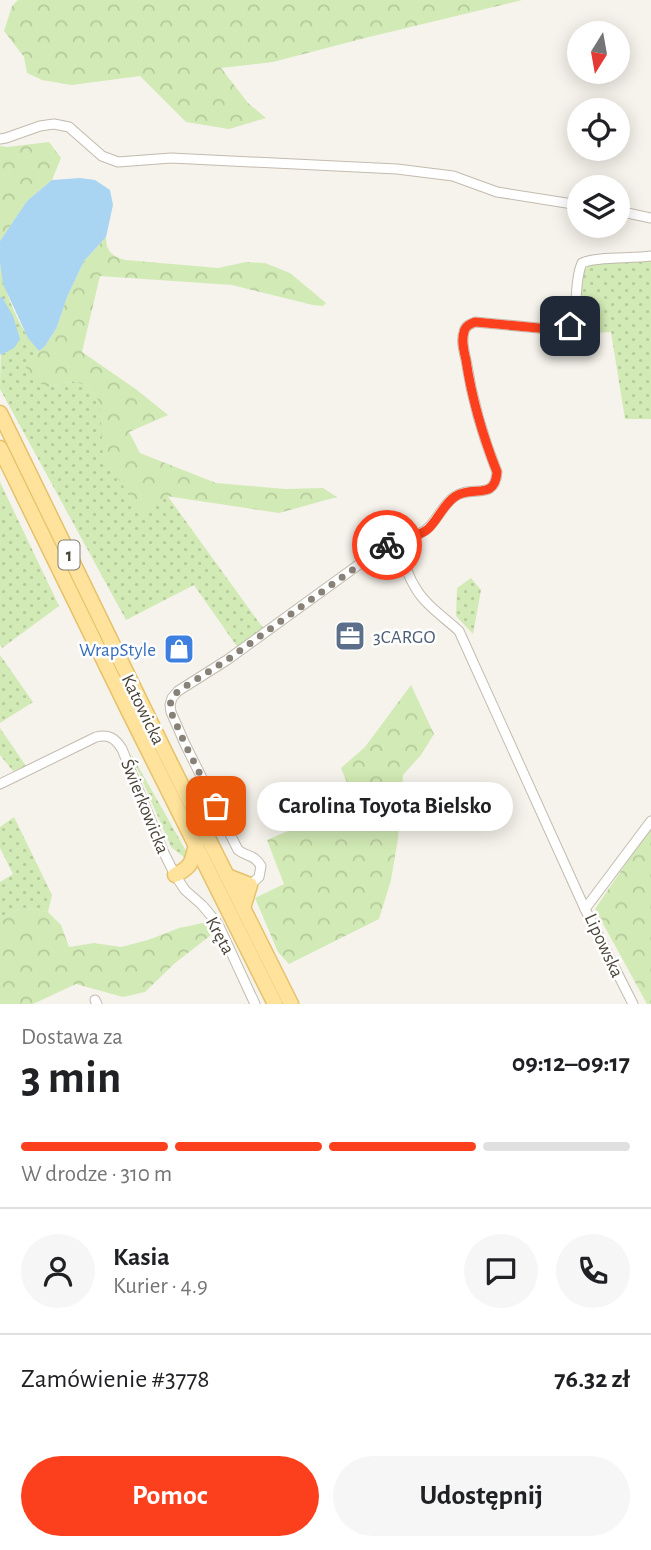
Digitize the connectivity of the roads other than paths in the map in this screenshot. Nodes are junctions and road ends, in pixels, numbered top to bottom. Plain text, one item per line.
1 (0, 139) edge
2 (567, 203) edge
3 (630, 214) edge
4 (651, 218) edge
5 (651, 256) edge
6 (0, 412) edge
7 (0, 448) edge
8 (397, 540) junction
9 (0, 784) edge
10 (651, 821) edge
11 (196, 844) junction
12 (175, 875) junction
13 (227, 876) junction
14 (250, 885) junction
15 (243, 908) junction
16 (585, 909) junction
17 (255, 1004) edge
18 (275, 1004) edge
19 (290, 1004) edge
20 (633, 1004) edge

1 - 2 street
3 - 4 street
5 - 8 street
6 - 13 main road, Katowicka / 1
7 - 11 main road, Katowicka / 1
8 - 14 street
8 - 16 street
9 - 12 street, Świerkowicka
10 - 16 street, Lipowska
11 - 12 main road
11 - 18 main road, Katowicka / 1
12 - 17 street, Kręta
13 - 14 main road
13 - 15 main road, Katowicka / 1
14 - 15 main road
15 - 19 main road, Katowicka / 1
16 - 20 street, Lipowska

